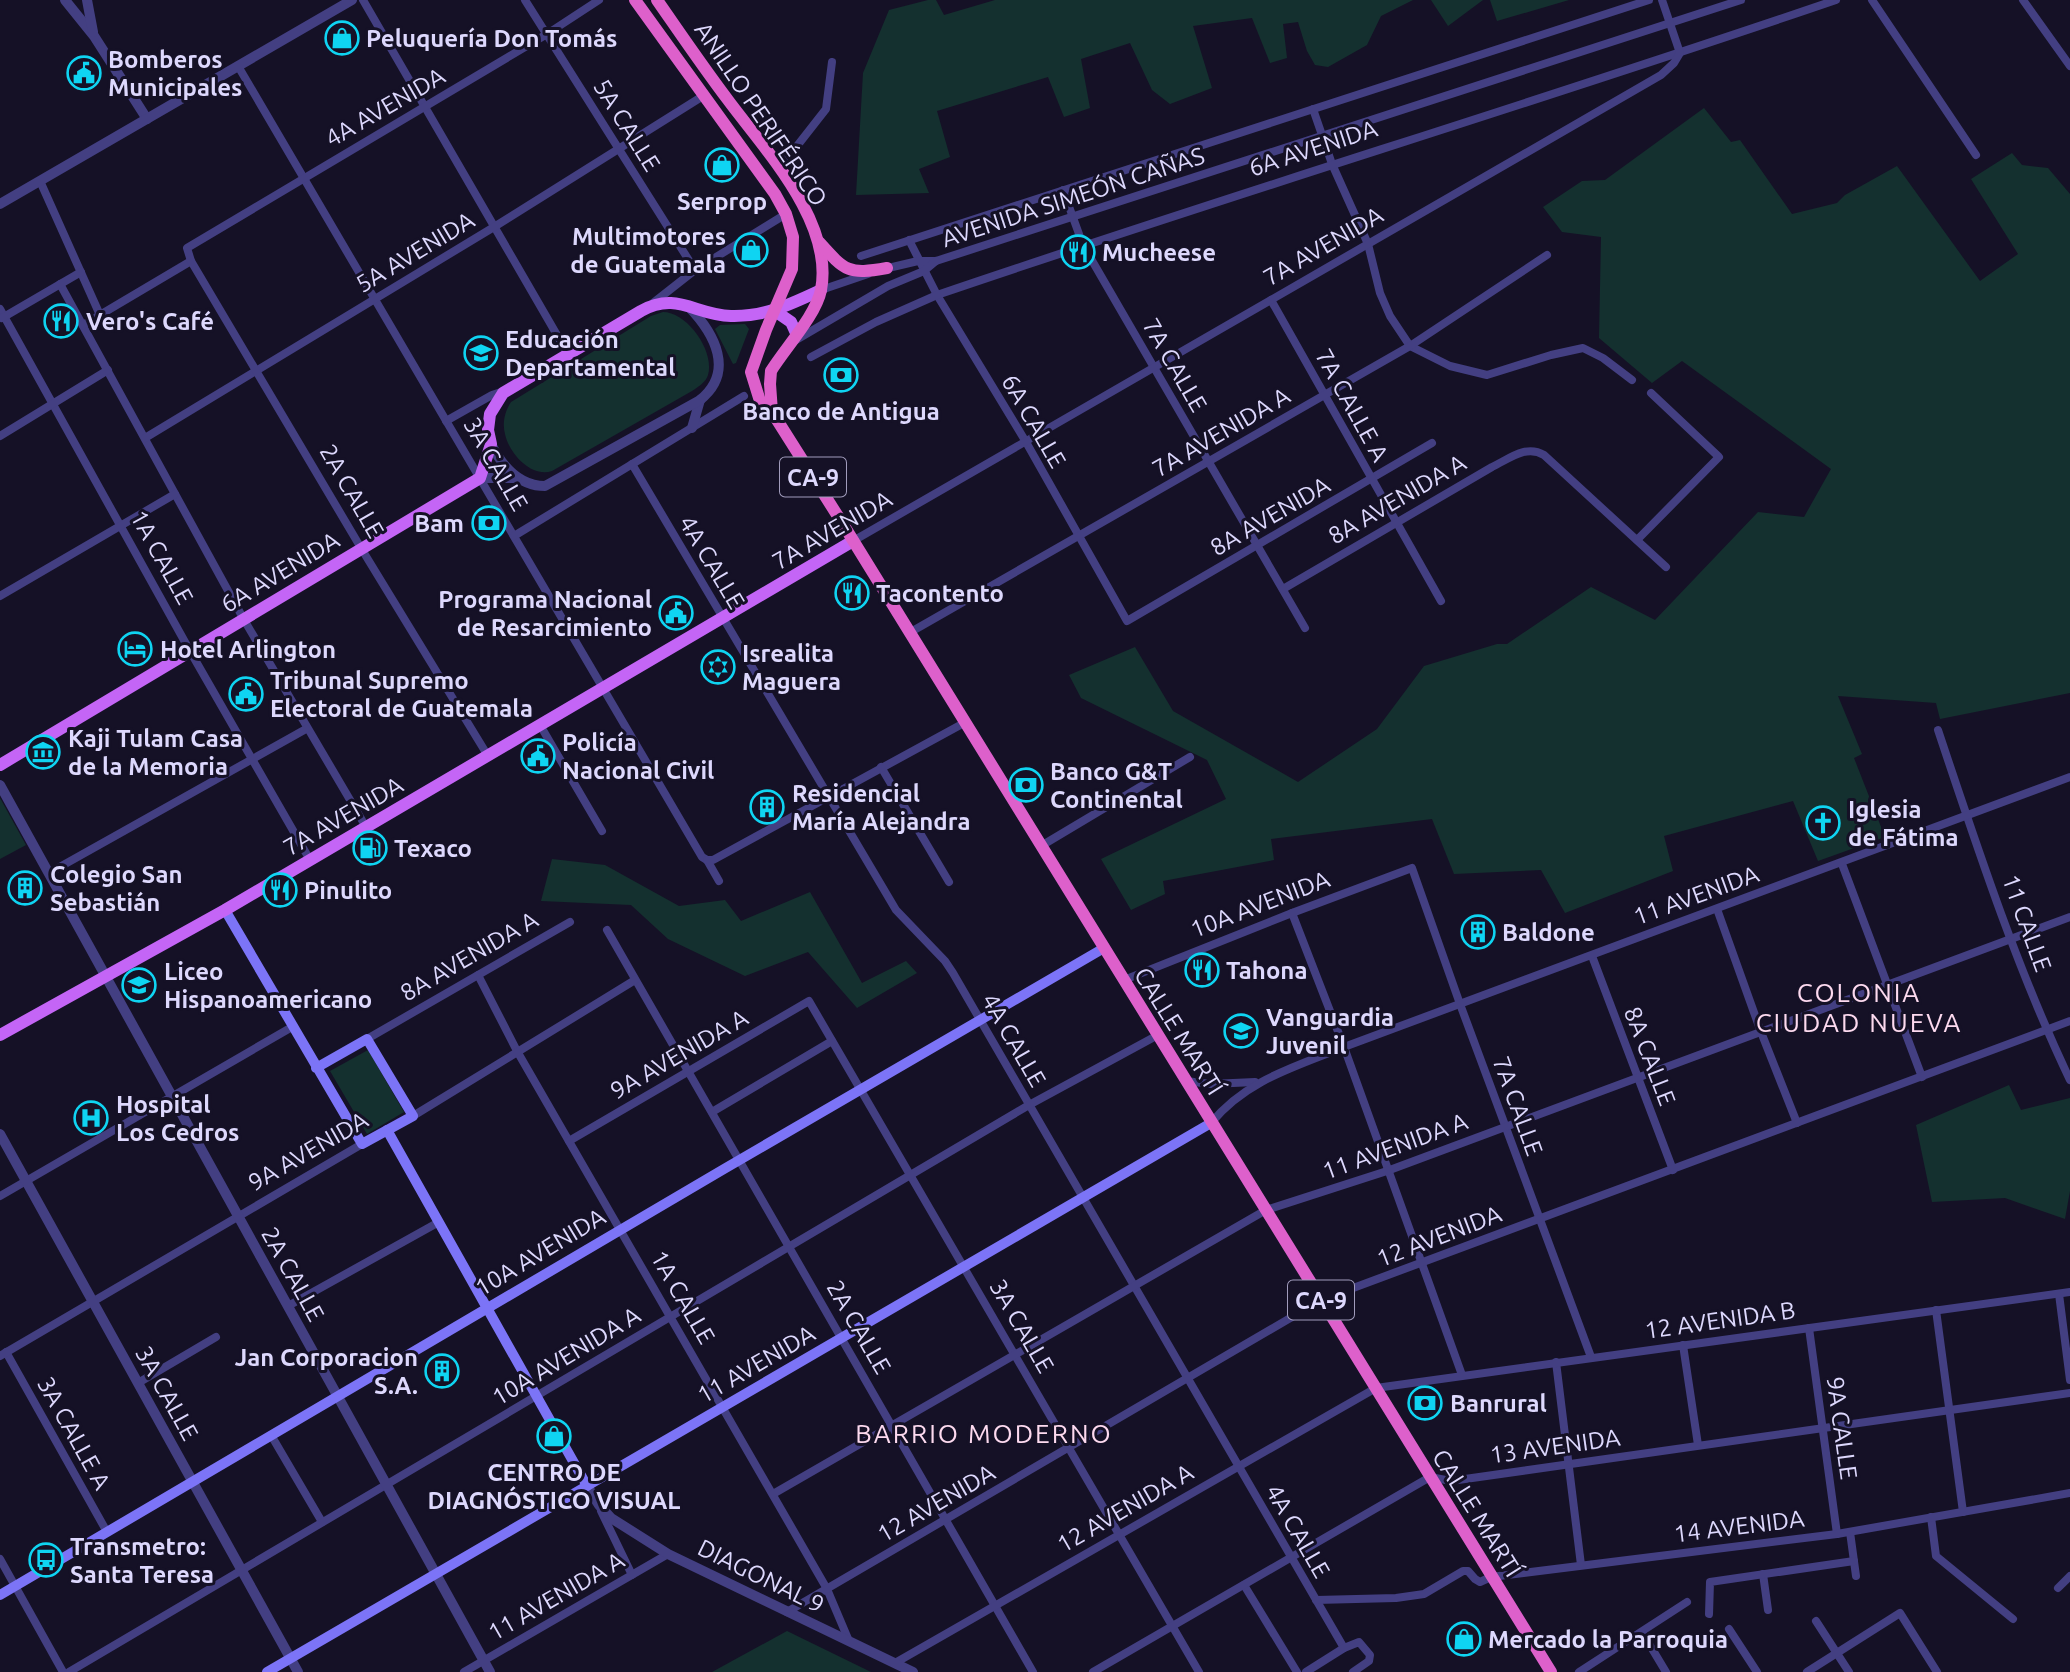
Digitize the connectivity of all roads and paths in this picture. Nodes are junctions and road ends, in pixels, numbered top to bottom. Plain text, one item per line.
1 (65, 0) edge
2 (87, 0) edge
3 (352, 0) edge
4 (363, 0) edge
5 (526, 0) edge
6 (599, 0) edge
7 (635, 0) edge
8 (657, 0) edge
9 (1649, 0) edge
10 (1662, 0) edge
11 (1741, 0) edge
12 (1836, 0) edge
13 (1872, 0) edge
14 (2023, 0) edge
15 (1670, 23) junction
16 (547, 34) junction
17 (94, 36) junction
18 (1680, 53) junction
19 (832, 62) dead end
20 (238, 66) junction
21 (2070, 66) edge
22 (703, 96) junction
23 (424, 106) junction
24 (1313, 109) junction
25 (147, 119) junction
26 (1323, 136) junction
27 (618, 148) junction
28 (1976, 155) dead end
29 (1332, 164) junction
30 (779, 169) junction
31 (303, 177) junction
32 (40, 181) junction
33 (1063, 190) junction
34 (0, 204) edge
35 (786, 214) junction
36 (1073, 218) junction
37 (494, 227) junction
38 (816, 239) junction
39 (909, 240) junction
40 (190, 244) joint
41 (1368, 244) junction
42 (1083, 245) junction
43 (1547, 255) dead end
44 (191, 261) junction
45 (918, 261) junction
46 (936, 261) junction
47 (887, 268) junction
48 (695, 270) junction
49 (871, 271) junction
50 (923, 271) junction
51 (81, 272) junction
52 (60, 284) junction
53 (821, 290) junction
54 (937, 295) junction
55 (375, 299) junction
56 (1271, 300) junction
57 (651, 305) junction
58 (689, 307) junction
59 (773, 314) junction
60 (1, 315) edge
61 (100, 316) junction
62 (83, 325) junction
63 (766, 330) junction
64 (796, 333) junction
65 (788, 345) junction
66 (1410, 346) junction
67 (568, 354) junction
68 (811, 357) dead end
69 (1154, 368) junction
70 (107, 370) junction
71 (257, 370) junction
72 (1632, 380) dead end
73 (507, 390) junction
74 (1651, 393) dead end
75 (1324, 395) junction
76 (744, 396) dead end
77 (700, 400) junction
78 (53, 405) junction
79 (772, 412) junction
80 (446, 421) junction
81 (692, 428) junction
82 (0, 436) edge
83 (145, 438) junction
84 (1026, 442) junction
85 (1433, 443) dead end
86 (491, 444) junction
87 (1209, 461) junction
88 (632, 464) junction
89 (480, 478) junction
90 (517, 478) junction
91 (1372, 479) junction
92 (175, 494) junction
93 (1397, 523) junction
94 (121, 526) junction
95 (513, 536) junction
96 (1077, 536) junction
97 (1637, 540) junction
98 (853, 541) junction
99 (1258, 545) junction
100 (361, 548) junction
101 (1666, 566) dead end
102 (1283, 589) junction
103 (0, 596) edge
104 (1441, 601) dead end
105 (243, 618) junction
106 (723, 618) junction
107 (1127, 621) joint
108 (1305, 628) dead end
109 (909, 633) junction
110 (190, 651) junction
111 (603, 688) junction
112 (964, 723) junction
113 (540, 725) junction
114 (306, 729) junction
115 (1938, 730) dead end
116 (488, 756) junction
117 (1190, 757) dead end
118 (251, 760) junction
119 (0, 765) edge
120 (880, 767) junction
121 (2070, 777) edge
122 (0, 785) edge
123 (828, 796) junction
124 (1967, 816) junction
125 (366, 827) junction
126 (602, 831) dead end
127 (1041, 846) junction
128 (310, 860) junction
129 (707, 860) junction
130 (1842, 864) junction
131 (1412, 869) joint
132 (49, 873) junction
133 (719, 881) dead end
134 (949, 883) dead end
135 (1717, 909) junction
136 (225, 910) junction
137 (1292, 913) junction
138 (2070, 917) edge
139 (570, 922) dead end
140 (607, 930) dead end
141 (2012, 939) junction
142 (1104, 948) junction
143 (1592, 956) junction
144 (478, 975) junction
145 (106, 977) junction
146 (635, 980) junction
147 (1124, 980) junction
148 (1887, 984) junction
149 (809, 1002) joint
150 (1460, 1004) junction
151 (980, 1019) junction
152 (2070, 1021) edge
153 (292, 1027) junction
154 (2046, 1030) junction
155 (1761, 1032) junction
156 (0, 1035) edge
157 (1158, 1035) junction
158 (367, 1039) junction
159 (832, 1041) junction
160 (1344, 1047) junction
161 (517, 1051) junction
162 (316, 1068) junction
163 (688, 1071) junction
164 (1637, 1077) junction
165 (1922, 1077) junction
166 (2070, 1080) edge
167 (1186, 1081) junction
168 (1258, 1082) junction
169 (860, 1089) junction
170 (172, 1097) junction
171 (1029, 1105) junction
172 (712, 1112) junction
173 (413, 1116) junction
174 (1211, 1122) junction
175 (1797, 1123) junction
176 (1505, 1125) junction
177 (387, 1130) junction
178 (0, 1134) edge
179 (569, 1141) junction
180 (362, 1144) junction
181 (739, 1160) junction
182 (1673, 1170) junction
183 (1387, 1171) junction
184 (910, 1175) junction
185 (26, 1181) junction
186 (0, 1196) edge
187 (1083, 1197) junction
188 (1266, 1210) junction
189 (237, 1216) junction
190 (1539, 1219) junction
191 (439, 1222) junction
192 (620, 1230) junction
193 (789, 1247) junction
194 (1421, 1264) junction
195 (964, 1267) junction
196 (1134, 1286) junction
197 (2070, 1292) edge
198 (2059, 1294) junction
199 (1321, 1300) junction
200 (93, 1301) junction
201 (288, 1306) junction
202 (486, 1309) junction
203 (1936, 1310) junction
204 (670, 1317) junction
205 (1808, 1328) junction
206 (216, 1338) dead end
207 (841, 1338) junction
208 (1683, 1345) junction
209 (3, 1354) edge
210 (1015, 1355) junction
211 (1591, 1357) junction
212 (1556, 1362) junction
213 (1462, 1375) junction
214 (1187, 1378) junction
215 (2070, 1380) edge
216 (138, 1383) junction
217 (1376, 1388) junction
218 (2070, 1393) edge
219 (337, 1395) junction
220 (536, 1396) junction
221 (722, 1407) junction
222 (1949, 1410) junction
223 (892, 1426) junction
224 (1822, 1428) junction
225 (271, 1435) junction
226 (1698, 1446) junction
227 (1068, 1448) junction
228 (1569, 1464) junction
229 (1238, 1466) junction
230 (1430, 1477) junction
231 (192, 1481) junction
232 (386, 1484) junction
233 (587, 1486) junction
234 (2070, 1493) edge
235 (773, 1494) junction
236 (599, 1505) junction
237 (1963, 1512) junction
238 (1931, 1517) junction
239 (946, 1520) junction
240 (322, 1522) junction
241 (107, 1532) junction
242 (1850, 1532) junction
243 (1118, 1534) junction
244 (1837, 1534) junction
245 (668, 1554) junction
246 (1291, 1558) junction
247 (0, 1559) edge
248 (1854, 1562) junction
249 (1581, 1565) junction
250 (241, 1570) junction
251 (435, 1573) junction
252 (1763, 1574) junction
253 (632, 1575) junction
254 (1856, 1576) dead end
255 (2070, 1576) edge
256 (1492, 1577) junction
257 (1244, 1585) junction
258 (15, 1587) junction
259 (2058, 1588) dead end
260 (827, 1589) junction
261 (0, 1595) edge
262 (1316, 1600) junction
263 (1687, 1602) dead end
264 (995, 1605) junction
265 (1768, 1610) dead end
266 (787, 1612) junction
267 (1709, 1614) dead end
268 (2013, 1619) dead end
269 (1816, 1621) dead end
270 (1172, 1626) junction
271 (1729, 1629) dead end
272 (1642, 1632) junction
273 (849, 1641) junction
274 (1344, 1648) junction
275 (1837, 1653) junction
276 (290, 1659) junction
277 (484, 1660) junction
278 (895, 1663) junction
279 (63, 1672) edge
280 (69, 1672) edge
281 (267, 1672) edge
282 (298, 1672) edge
283 (464, 1672) edge
284 (490, 1672) edge
285 (913, 1672) edge
286 (1033, 1672) edge
287 (1093, 1672) edge
288 (1199, 1672) edge
289 (1297, 1672) edge
290 (1306, 1672) edge
291 (1353, 1672) edge
292 (1551, 1672) edge
293 (1579, 1672) edge
294 (1666, 1672) edge
295 (1757, 1672) edge
296 (1807, 1672) edge
297 (1849, 1672) edge
298 (1937, 1672) edge

1 - 17 street
2 - 17 street
3 - 20 street
4 - 23 street
5 - 16 street, 5A CALLE
6 - 16 street, 4A AVENIDA
7 - 22 highway, ANILLO PERIFÉRICO
8 - 30 highway, ANILLO PERIFÉRICO
9 - 24 street, 6A AVENIDA
10 - 15 street
11 - 15 street, AVENIDA SIMEÓN CAÑAS
12 - 18 street, 6A AVENIDA
13 - 28 street
14 - 21 street
15 - 18 street
15 - 26 street, AVENIDA SIMEÓN CAÑAS
16 - 23 street, 4A AVENIDA
16 - 27 street, 5A CALLE
17 - 25 street
18 - 29 street, 6A AVENIDA
18 - 41 street, 7A AVENIDA
19 - 30 street
20 - 25 street
20 - 31 street, 3A CALLE
22 - 27 street, 5A AVENIDA
22 - 35 highway, ANILLO PERIFÉRICO
23 - 31 street, 4A AVENIDA
23 - 37 street
24 - 26 street
24 - 33 street, 6A AVENIDA
25 - 32 street
26 - 29 street
26 - 36 street, AVENIDA SIMEÓN CAÑAS
27 - 37 street, 5A AVENIDA
27 - 48 street, 5A CALLE
29 - 41 street
29 - 42 street, 6A AVENIDA
30 - 38 highway, ANILLO PERIFÉRICO
31 - 40 street, 4A AVENIDA
31 - 55 street, 3A CALLE
32 - 34 street
32 - 51 street
33 - 36 street, 7A CALLE
33 - 39 street, 6A AVENIDA
35 - 48 street
35 - 59 highway, ANILLO PERIFÉRICO
36 - 42 street, 7A CALLE
36 - 46 street, AVENIDA SIMEÓN CAÑAS
37 - 55 street, 5A AVENIDA
37 - 67 street
38 - 49 highway
38 - 53 highway, ANILLO PERIFÉRICO
39 - 45 street, 6A CALLE
39 - 49 street, 6A AVENIDA
40 - 44 street, 2A CALLE
41 - 56 street, 7A AVENIDA
41 - 66 street
42 - 54 street, 6A AVENIDA
42 - 69 street, 7A CALLE
43 - 66 street, 7A AVENIDA A
44 - 61 street
44 - 71 street, 2A CALLE
45 - 46 street, AVENIDA SIMEÓN CAÑAS
45 - 47 street, AVENIDA SIMEÓN CAÑAS
45 - 50 street, 6A CALLE
46 - 50 street, AVENIDA SIMEÓN CAÑAS
47 - 49 highway
47 - 53 street, AVENIDA SIMEÓN CAÑAS
48 - 57 street
50 - 54 street, 6A CALLE
50 - 65 street, AVENIDA SIMEÓN CAÑAS
51 - 52 street
51 - 61 street
52 - 60 street
52 - 62 street, 1A CALLE
53 - 59 main road
53 - 64 highway, ANILLO PERIFÉRICO
54 - 68 street, 6A AVENIDA
54 - 84 street, 6A CALLE
55 - 71 street, 5A AVENIDA
55 - 80 street, 3A CALLE
56 - 69 street, 7A AVENIDA
56 - 75 street, 7A CALLE A
57 - 58 main road
57 - 67 main road
58 - 59 main road
58 - 77 street
59 - 63 highway, CALLE MARTÍ / CA-9
59 - 64 main road
60 - 78 street, 1A CALLE
61 - 62 street
62 - 70 street, 1A CALLE
63 - 65 highway
63 - 79 highway, CALLE MARTÍ / CA-9
64 - 65 highway, CALLE MARTÍ / CA-9
65 - 79 highway, CALLE MARTÍ / CA-9
66 - 72 street
66 - 75 street, 7A AVENIDA A
67 - 73 main road
69 - 84 street, 7A AVENIDA
69 - 87 street, 7A CALLE
70 - 78 street
70 - 83 street, 1A CALLE
71 - 83 street, 5A AVENIDA
71 - 100 street, 2A CALLE
73 - 80 street
73 - 86 main road
74 - 97 street
75 - 87 street, 7A AVENIDA A
75 - 91 street, 7A CALLE A
76 - 81 street
77 - 81 street
77 - 90 street
78 - 82 street
78 - 94 street, 1A CALLE
79 - 98 highway, CALLE MARTÍ / CA-9
80 - 89 street, 3A CALLE
81 - 88 street
83 - 92 street, 1A CALLE
84 - 96 street, 6A CALLE
84 - 98 street, 7A AVENIDA
85 - 91 street, 8A AVENIDA
86 - 89 main road
86 - 90 street
87 - 96 street, 7A AVENIDA A
87 - 99 street, 7A CALLE
88 - 95 street
88 - 106 street, 4A CALLE
89 - 90 street
89 - 95 street, 3A CALLE
89 - 100 main road, 6A AVENIDA
91 - 93 street, 7A CALLE A
91 - 99 street, 8A AVENIDA
92 - 94 street
92 - 105 street, 1A CALLE
93 - 97 street, 8A AVENIDA A
93 - 102 street, 8A AVENIDA A
93 - 104 street, 7A CALLE A
94 - 103 street
94 - 110 street, 1A CALLE
95 - 111 street, 3A CALLE
96 - 107 street, 6A CALLE
96 - 109 street, 7A AVENIDA A
97 - 101 street
98 - 106 main road, 7A AVENIDA
98 - 109 highway, CALLE MARTÍ / CA-9
99 - 102 street, 7A CALLE
99 - 107 street, 8A AVENIDA
100 - 105 main road, 6A AVENIDA
100 - 116 street, 2A CALLE
102 - 108 street, 7A CALLE
105 - 110 main road, 6A AVENIDA
105 - 114 street, 1A CALLE
106 - 111 main road, 7A AVENIDA
106 - 123 street, 4A CALLE
109 - 112 highway, CALLE MARTÍ / CA-9
110 - 118 street, 1A CALLE
110 - 119 main road, 6A AVENIDA
111 - 113 main road, 7A AVENIDA
111 - 129 street, 3A CALLE
112 - 120 street
112 - 127 highway, CALLE MARTÍ / CA-9
113 - 116 main road, 7A AVENIDA
113 - 126 street
114 - 118 street
114 - 125 street, 1A CALLE
115 - 124 street, 11 CALLE
116 - 125 main road, 7A AVENIDA
117 - 127 street
118 - 128 street, 1A CALLE
118 - 132 street
120 - 123 street
120 - 134 street
121 - 124 street, 11 AVENIDA
122 - 132 street, 2A CALLE
123 - 129 street
123 - 151 street, 4A CALLE
124 - 130 street, 11 AVENIDA
124 - 141 street, 11 CALLE
125 - 128 main road, 7A AVENIDA
127 - 142 highway, CALLE MARTÍ / CA-9
128 - 136 main road, 7A AVENIDA
129 - 133 street, 3A CALLE
130 - 135 street, 11 AVENIDA
130 - 148 street
131 - 137 street, 10A AVENIDA
131 - 150 street, 7A CALLE
132 - 145 street, 2A CALLE
135 - 143 street, 11 AVENIDA
135 - 155 street
136 - 145 main road, 7A AVENIDA
136 - 153 main road
137 - 147 street, 10A AVENIDA
137 - 160 street
138 - 141 street, 11 AVENIDA A
139 - 144 street, 8A AVENIDA A
140 - 146 street, 2A CALLE
141 - 148 street, 11 AVENIDA A
141 - 154 street, 11 CALLE
142 - 147 highway, CALLE MARTÍ / CA-9
142 - 151 main road, 10A AVENIDA
143 - 150 street, 11 AVENIDA
143 - 164 street, 8A CALLE
144 - 158 street, 8A AVENIDA A
144 - 161 street, 1A CALLE
145 - 156 main road, 7A AVENIDA
145 - 170 street, 2A CALLE
146 - 161 street, 9A AVENIDA
146 - 163 street, 2A CALLE
147 - 157 highway, CALLE MARTÍ / CA-9
148 - 155 street, 11 AVENIDA A
148 - 165 street
149 - 159 street, 3A CALLE
149 - 163 street, 9A AVENIDA A
150 - 160 street, 11 AVENIDA
150 - 176 street, 7A CALLE
151 - 169 main road, 10A AVENIDA
151 - 171 street, 4A CALLE
152 - 154 street, 12 AVENIDA
153 - 162 main road
153 - 170 street
154 - 165 street, 12 AVENIDA
154 - 166 street, 11 CALLE
155 - 164 street, 11 AVENIDA A
155 - 175 street
157 - 167 highway, CALLE MARTÍ / CA-9
157 - 171 street, 10A AVENIDA A
158 - 162 main road, 8A AVENIDA A
158 - 173 main road
159 - 169 street, 3A CALLE
159 - 172 street
160 - 168 street, 11 AVENIDA
160 - 183 street
161 - 173 street, 9A AVENIDA
161 - 179 street, 1A CALLE
162 - 180 main road
163 - 172 street, 2A CALLE
163 - 179 street, 9A AVENIDA A
164 - 176 street, 11 AVENIDA A
164 - 182 street, 8A CALLE
165 - 175 street, 12 AVENIDA
167 - 168 street, 11 AVENIDA
167 - 174 highway, CALLE MARTÍ / CA-9
168 - 174 street, 11 AVENIDA
169 - 181 main road, 10A AVENIDA
169 - 184 street, 3A CALLE
170 - 185 street
170 - 189 street, 2A CALLE
171 - 184 street, 10A AVENIDA A
171 - 187 street, 4A CALLE
172 - 181 street, 2A CALLE
173 - 177 main road, 9A AVENIDA
174 - 187 main road, 11 AVENIDA
174 - 188 highway, CALLE MARTÍ / CA-9
175 - 182 street, 12 AVENIDA
176 - 183 street, 11 AVENIDA A
176 - 190 street, 7A CALLE
177 - 180 main road, 9A AVENIDA
177 - 191 main road
178 - 185 street, 3A CALLE
179 - 192 street, 1A CALLE
180 - 189 street, 9A AVENIDA
181 - 192 main road, 10A AVENIDA
181 - 193 street, 2A CALLE
182 - 190 street, 12 AVENIDA
183 - 188 street, 11 AVENIDA A
183 - 194 street
184 - 193 street, 10A AVENIDA A
184 - 195 street, 3A CALLE
185 - 186 street
185 - 200 street, 3A CALLE
187 - 195 main road, 11 AVENIDA
187 - 196 street, 4A CALLE
188 - 196 street, 11 AVENIDA A
188 - 199 highway, CALLE MARTÍ / CA-9
189 - 200 street, 9A AVENIDA
189 - 201 street, 2A CALLE
190 - 194 street, 12 AVENIDA
190 - 211 street, 7A CALLE
191 - 201 street
191 - 202 main road
192 - 202 main road, 10A AVENIDA
192 - 204 street, 1A CALLE
193 - 204 street, 10A AVENIDA A
193 - 207 street, 2A CALLE
194 - 199 street, 12 AVENIDA
194 - 213 street
195 - 207 main road, 11 AVENIDA
195 - 210 street, 3A CALLE
196 - 210 street, 11 AVENIDA A
196 - 214 street, 4A CALLE
197 - 198 street, 12 AVENIDA B
198 - 203 street, 12 AVENIDA B
198 - 215 street
199 - 214 street, 12 AVENIDA
199 - 217 highway, CALLE MARTÍ / CA-9
200 - 209 street, 9A AVENIDA
200 - 216 street, 3A CALLE
201 - 219 street, 2A CALLE
202 - 219 main road, 10A AVENIDA
202 - 220 main road
203 - 205 street, 12 AVENIDA B
203 - 222 street
204 - 220 street, 10A AVENIDA A
204 - 221 street, 1A CALLE
205 - 208 street, 12 AVENIDA B
205 - 224 street, 9A CALLE
206 - 216 street
207 - 221 main road, 11 AVENIDA
207 - 223 street, 2A CALLE
208 - 211 street, 12 AVENIDA B
208 - 226 street
209 - 241 street, 3A CALLE A
210 - 223 street, 11 AVENIDA A
210 - 227 street, 3A CALLE
211 - 212 street, 12 AVENIDA B
212 - 213 street, 12 AVENIDA B
212 - 228 street
213 - 217 street, 12 AVENIDA B
214 - 227 street, 12 AVENIDA
214 - 229 street, 4A CALLE
216 - 231 street, 3A CALLE
217 - 229 street, 12 AVENIDA A
217 - 230 highway, CALLE MARTÍ / CA-9
218 - 222 street, 13 AVENIDA
219 - 225 main road, 10A AVENIDA
219 - 232 street, 2A CALLE
220 - 232 street, 10A AVENIDA A
220 - 233 main road
221 - 233 main road, 11 AVENIDA
221 - 235 street, 1A CALLE
222 - 224 street, 13 AVENIDA
222 - 237 street
223 - 235 street, 11 AVENIDA A
223 - 239 street, 2A CALLE
224 - 226 street, 13 AVENIDA
224 - 244 street, 9A CALLE
225 - 231 main road, 10A AVENIDA
225 - 240 street
226 - 228 street, 13 AVENIDA
227 - 239 street, 12 AVENIDA
227 - 243 street, 3A CALLE
228 - 230 street, 13 AVENIDA
228 - 249 street
229 - 243 street, 12 AVENIDA A
229 - 246 street, 4A CALLE
230 - 246 street
230 - 256 highway, CALLE MARTÍ / CA-9
231 - 241 main road, 10A AVENIDA
231 - 250 street, 3A CALLE
232 - 240 street, 10A AVENIDA A
232 - 251 street, 2A CALLE
233 - 236 street
233 - 251 main road, 11 AVENIDA
234 - 237 street, 14 AVENIDA
235 - 260 street, 1A CALLE
236 - 245 street, DIAGONAL 9
236 - 253 street
237 - 238 street, 14 AVENIDA
238 - 242 street, 14 AVENIDA
238 - 268 street
239 - 260 street, 12 AVENIDA
239 - 264 street, 2A CALLE
240 - 250 street, 10A AVENIDA A
241 - 258 main road, 10A AVENIDA
242 - 244 street, 14 AVENIDA
242 - 248 street
243 - 264 street, 12 AVENIDA A
243 - 270 street, 3A CALLE
244 - 249 street, 14 AVENIDA
245 - 253 street, 11 AVENIDA A
245 - 266 street, DIAGONAL 9
246 - 257 street
246 - 262 street, 4A CALLE
247 - 258 street
248 - 252 street
248 - 254 street
249 - 256 street, 14 AVENIDA
250 - 276 street, 3A CALLE
250 - 280 street, 10A AVENIDA A
251 - 276 main road, 11 AVENIDA
251 - 277 street, 2A CALLE
252 - 265 street
252 - 267 street
253 - 277 street, 11 AVENIDA A
255 - 259 street
256 - 262 street, 14 AVENIDA
256 - 292 highway, CALLE MARTÍ / CA-9
257 - 270 street
257 - 289 street
258 - 261 main road, 10A AVENIDA
258 - 279 street
260 - 266 street, 12 AVENIDA
260 - 273 street, 1A CALLE
262 - 274 street, 4A CALLE
263 - 272 street
264 - 278 street, 12 AVENIDA A
264 - 286 street, 2A CALLE
266 - 273 street, DIAGONAL 9
269 - 275 street
270 - 287 street
270 - 288 street, 3A CALLE
271 - 295 street
272 - 293 street
272 - 294 street
273 - 278 street, DIAGONAL 9
274 - 290 street
274 - 291 street
275 - 296 street
275 - 297 street
275 - 298 street
276 - 281 main road, 11 AVENIDA
276 - 282 street, 3A CALLE
277 - 283 street, 11 AVENIDA A
277 - 284 street, 2A CALLE
278 - 285 street, DIAGONAL 9

